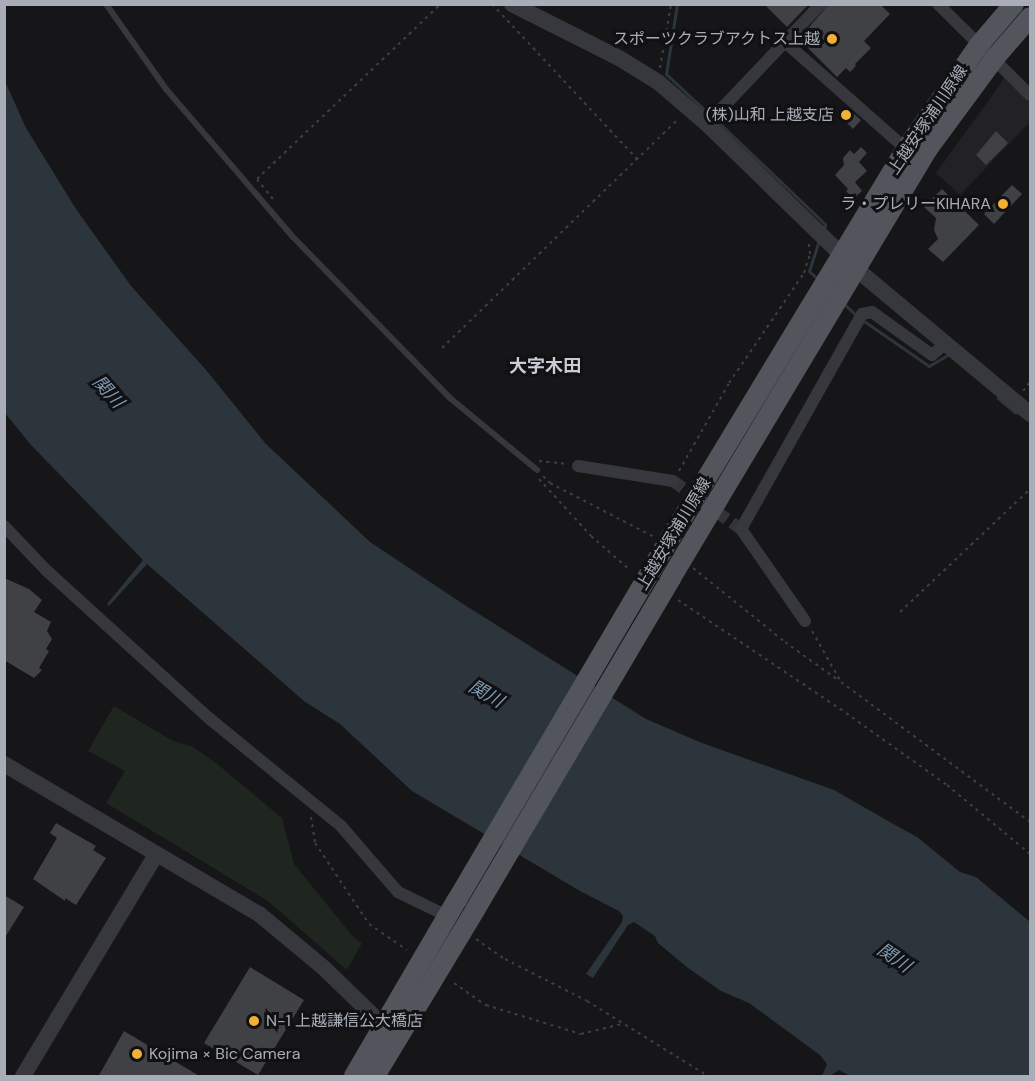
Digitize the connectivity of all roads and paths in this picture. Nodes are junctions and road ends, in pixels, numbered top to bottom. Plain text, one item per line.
1 (105, 4) edge
2 (441, 4) edge
3 (492, 4) edge
4 (512, 4) edge
5 (671, 4) edge
6 (821, 4) edge
7 (938, 4) edge
8 (1014, 4) edge
9 (1030, 17) edge
10 (785, 42) junction
11 (979, 45) junction
12 (994, 59) junction
13 (658, 82) junction
14 (1030, 95) edge
15 (689, 108) junction
16 (707, 124) junction
17 (906, 149) junction
18 (637, 159) junction
19 (257, 178) dead end
20 (809, 242) dead end
21 (849, 262) junction
22 (946, 343) junction
23 (442, 348) dead end
24 (1030, 414) edge
25 (530, 464) junction
26 (578, 466) joint
27 (540, 472) junction
28 (673, 481) joint
29 (1030, 489) edge
30 (4, 526) edge
31 (667, 544) junction
32 (682, 560) junction
33 (630, 570) dead end
34 (678, 600) dead end
35 (900, 612) dead end
36 (805, 621) joint
37 (841, 682) junction
38 (4, 764) edge
39 (308, 799) junction
40 (1030, 822) edge
41 (1030, 854) edge
42 (156, 855) junction
43 (452, 908) junction
44 (462, 930) junction
45 (407, 950) dead end
46 (454, 983) dead end
47 (622, 1024) junction
48 (390, 1033) junction
49 (23, 1077) edge
50 (354, 1077) edge
51 (375, 1077) edge
52 (708, 1077) edge

1 - 25 lane
2 - 19 path
3 - 18 path
4 - 13 street
5 - 13 path
6 - 10 street
7 - 11 street
8 - 11 main road, 上越安塚浦川原線
9 - 12 main road, 上越安塚浦川原線
10 - 16 street
10 - 17 street
11 - 12 street
11 - 17 main road, 上越安塚浦川原線
12 - 14 street
12 - 21 main road, 上越安塚浦川原線
13 - 15 street
15 - 16 street
15 - 18 path
16 - 21 street
17 - 21 main road, 上越安塚浦川原線
18 - 23 path
20 - 28 path
21 - 22 street
21 - 31 main road, 上越安塚浦川原線
21 - 32 main road, 上越安塚浦川原線
22 - 24 street
22 - 36 street
25 - 26 path
25 - 27 lane
26 - 28 street
27 - 31 path
27 - 33 path
29 - 35 path
30 - 39 street
31 - 43 main road, 上越安塚浦川原線, bridge
32 - 37 path
32 - 44 main road, 上越安塚浦川原線, bridge
34 - 41 path
36 - 37 path
37 - 40 path
38 - 42 street
39 - 43 street
39 - 45 path
42 - 48 street
42 - 49 street
43 - 48 main road, 上越安塚浦川原線
44 - 47 path
44 - 48 main road, 上越安塚浦川原線
46 - 47 path
47 - 52 path
48 - 50 main road, 上越安塚浦川原線
48 - 51 main road, 上越安塚浦川原線

